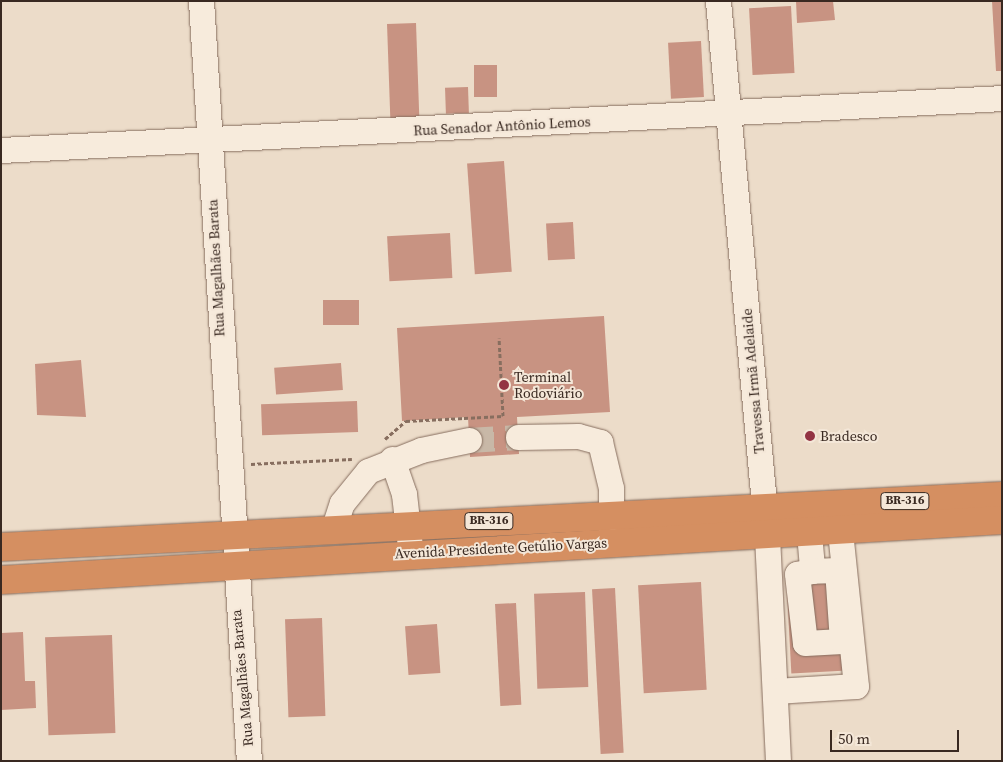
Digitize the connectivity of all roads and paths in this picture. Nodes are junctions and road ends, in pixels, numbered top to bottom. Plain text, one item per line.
1 (201, 1) edge
2 (718, 1) edge
3 (1002, 98) edge
4 (728, 113) junction
5 (209, 142) junction
6 (1, 150) edge
7 (498, 338) dead end
8 (518, 437) tunnel mouth
9 (469, 440) tunnel mouth
10 (384, 453) junction
11 (357, 458) dead end
12 (228, 465) junction
13 (1002, 496) edge
14 (611, 501) junction
15 (765, 508) junction
16 (1002, 520) edge
17 (408, 525) junction
18 (333, 530) junction
19 (840, 531) junction
20 (809, 533) junction
21 (232, 535) junction
22 (768, 536) junction
23 (612, 543) junction
24 (1, 548) edge
25 (410, 552) junction
26 (234, 566) junction
27 (812, 571) dead end
28 (1, 580) edge
29 (775, 692) junction
30 (249, 761) edge
31 (778, 761) edge

1 - 5 street, Rua Magalhães Barata
2 - 4 street, Travessa Irmã Adelaide
3 - 4 street, Rua Senador Antônio Lemos
4 - 5 street, Rua Senador Antônio Lemos
4 - 15 street, Travessa Irmã Adelaide
5 - 6 street, Rua Senador Antônio Lemos
5 - 12 street, Rua Magalhães Barata
7 - 10 path
8 - 14 street
9 - 10 street
10 - 17 street
10 - 18 street
11 - 12 path
12 - 21 street, Rua Magalhães Barata
13 - 15 highway, Avenida Presidente Getúlio Vargas / BR-316
14 - 15 highway, Avenida Presidente Getúlio Vargas / BR-316
14 - 17 highway, Avenida Presidente Getúlio Vargas / BR-316
14 - 23 street
15 - 22 street, Travessa Irmã Adelaide
16 - 19 highway, Avenida Presidente Getúlio Vargas / BR-316
17 - 18 highway, Avenida Presidente Getúlio Vargas / BR-316
17 - 25 street
18 - 21 highway, Avenida Presidente Getúlio Vargas / BR-316
19 - 20 highway, Avenida Presidente Getúlio Vargas / BR-316
19 - 29 street
20 - 22 highway, Avenida Presidente Getúlio Vargas / BR-316
20 - 27 street
21 - 24 highway, Avenida Presidente Getúlio Vargas / BR-316
21 - 26 street, Rua Magalhães Barata
22 - 23 highway, Avenida Presidente Getúlio Vargas / BR-316
22 - 29 street, Travessa Irmã Adelaide
23 - 25 highway, Avenida Presidente Getúlio Vargas / BR-316
25 - 26 highway, Avenida Presidente Getúlio Vargas / BR-316
26 - 28 highway, Avenida Presidente Getúlio Vargas / BR-316
26 - 30 street, Rua Magalhães Barata
29 - 31 street, Travessa Irmã Adelaide

